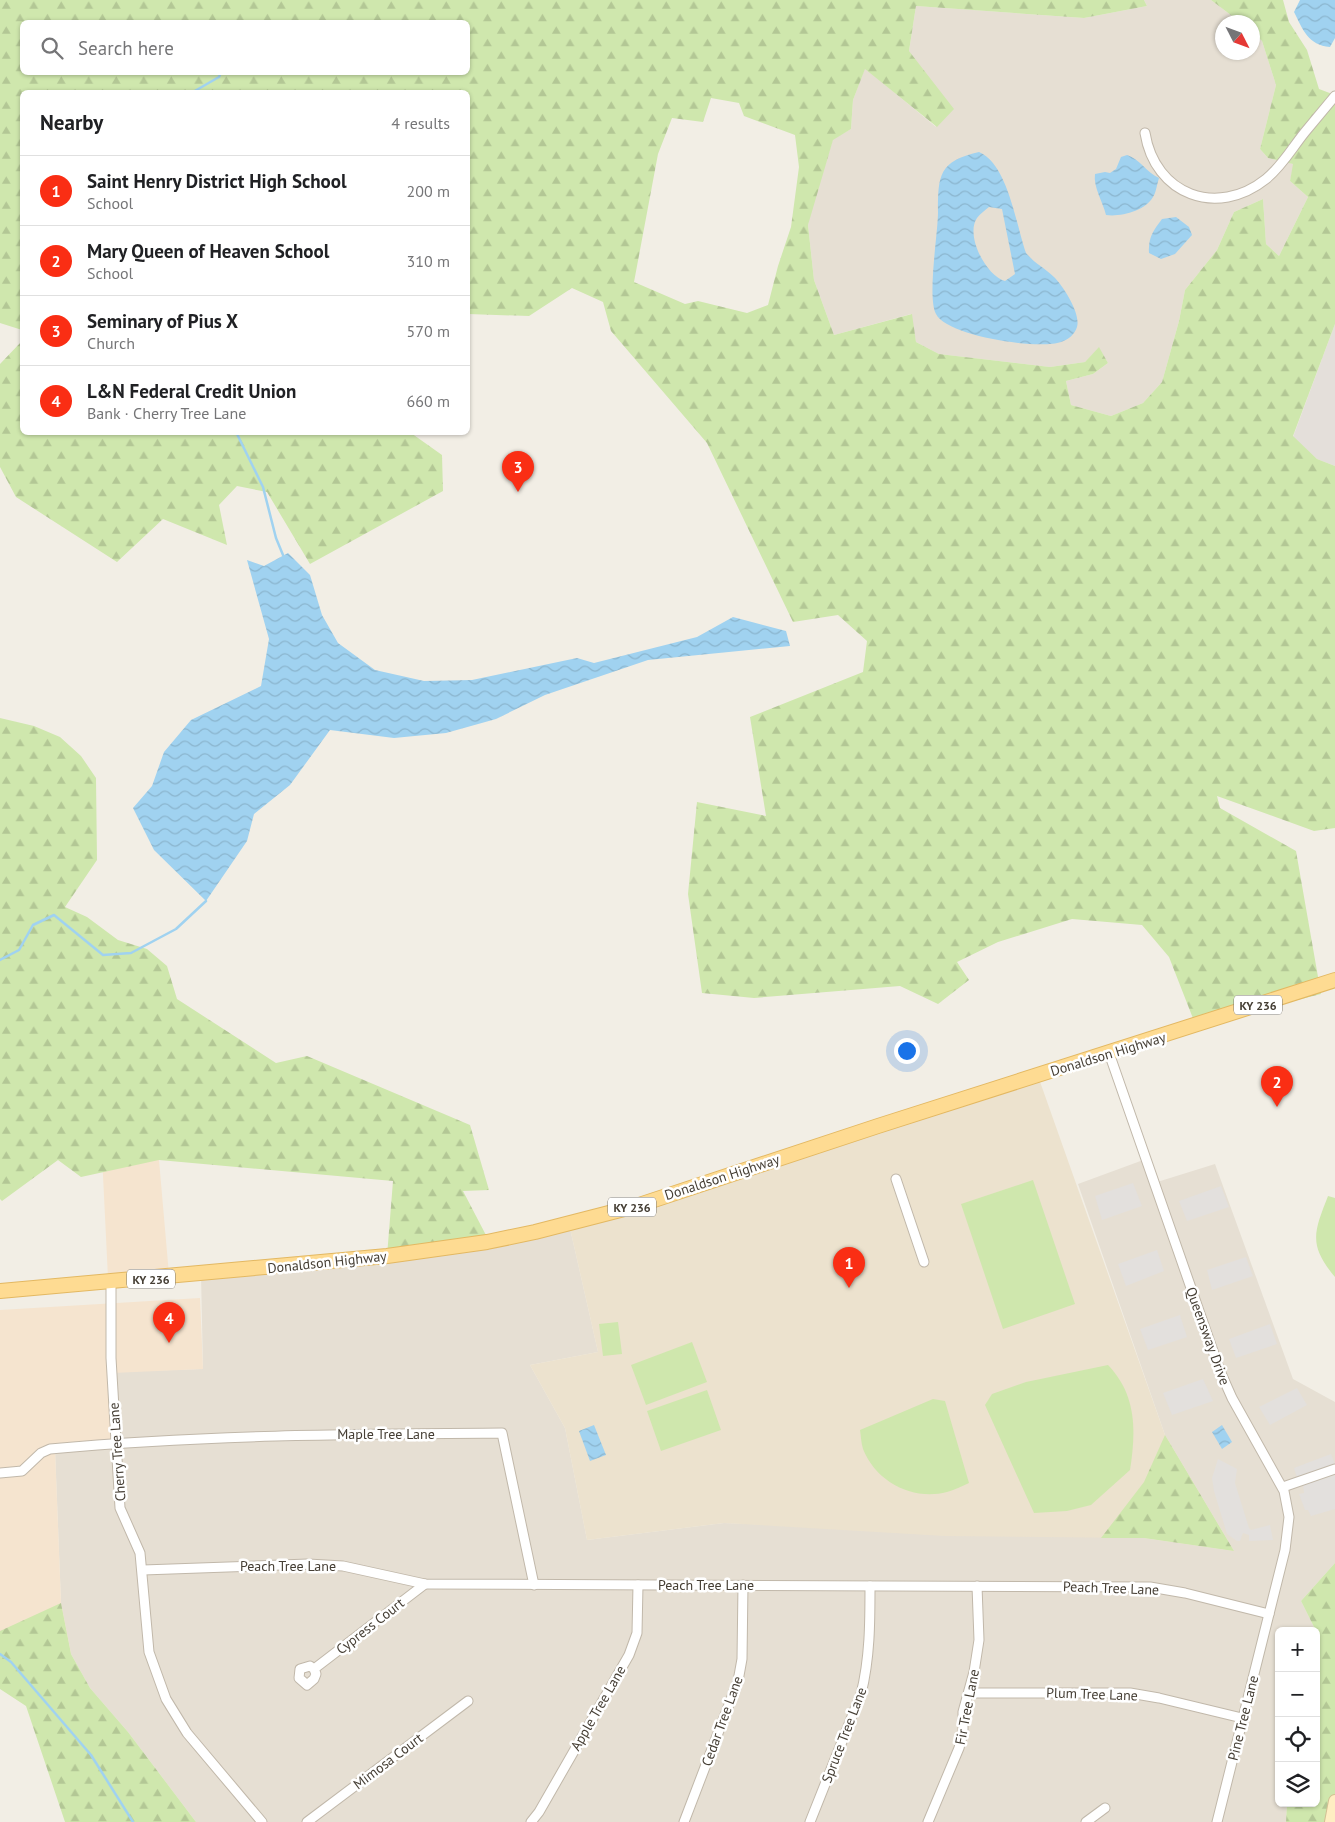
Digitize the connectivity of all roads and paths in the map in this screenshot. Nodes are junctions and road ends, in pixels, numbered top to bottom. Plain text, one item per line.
1 (1335, 96) edge
2 (1145, 133) dead end
3 (1335, 980) edge
4 (1109, 1053) junction
5 (896, 1179) dead end
6 (924, 1262) dead end
7 (111, 1282) junction
8 (0, 1291) edge
9 (117, 1444) junction
10 (1335, 1469) edge
11 (0, 1474) edge
12 (1283, 1487) junction
13 (143, 1570) junction
14 (425, 1584) junction
15 (534, 1585) junction
16 (638, 1585) junction
17 (742, 1586) junction
18 (870, 1586) junction
19 (977, 1586) junction
20 (1269, 1614) junction
21 (314, 1669) dead end
22 (968, 1693) junction
23 (468, 1700) dead end
24 (1242, 1718) junction
25 (1335, 1801) edge
26 (1105, 1808) dead end
27 (262, 1822) edge
28 (307, 1822) edge
29 (531, 1822) edge
30 (684, 1822) edge
31 (810, 1822) edge
32 (928, 1822) edge
33 (1086, 1822) edge
34 (1218, 1822) edge
35 (1331, 1822) edge

1 - 2 street
3 - 4 main road, Donaldson Highway / KY 236
4 - 7 main road, Donaldson Highway / KY 236
4 - 12 street, Queensway Drive
5 - 6 street
7 - 8 main road, Donaldson Highway / KY 236
7 - 9 street, Cherry Tree Lane
9 - 11 street
9 - 13 street, Cherry Tree Lane
9 - 15 street, Maple Tree Lane
10 - 12 street
12 - 20 street, Queensway Drive
13 - 14 street, Peach Tree Lane
13 - 27 street, Cherry Tree Lane
14 - 15 street, Peach Tree Lane
14 - 21 street, Cypress Court
15 - 16 street, Peach Tree Lane
16 - 17 street, Peach Tree Lane
16 - 29 street, Apple Tree Lane
17 - 18 street, Peach Tree Lane
17 - 30 street, Cedar Tree Lane
18 - 19 street, Peach Tree Lane
18 - 31 street, Spruce Tree Lane
19 - 20 street, Peach Tree Lane
19 - 22 street, Fir Tree Lane
20 - 24 street, Pine Tree Lane
22 - 24 street, Plum Tree Lane
22 - 32 street, Fir Tree Lane
23 - 28 street, Mimosa Court
24 - 34 street, Pine Tree Lane
25 - 35 main road
26 - 33 street

